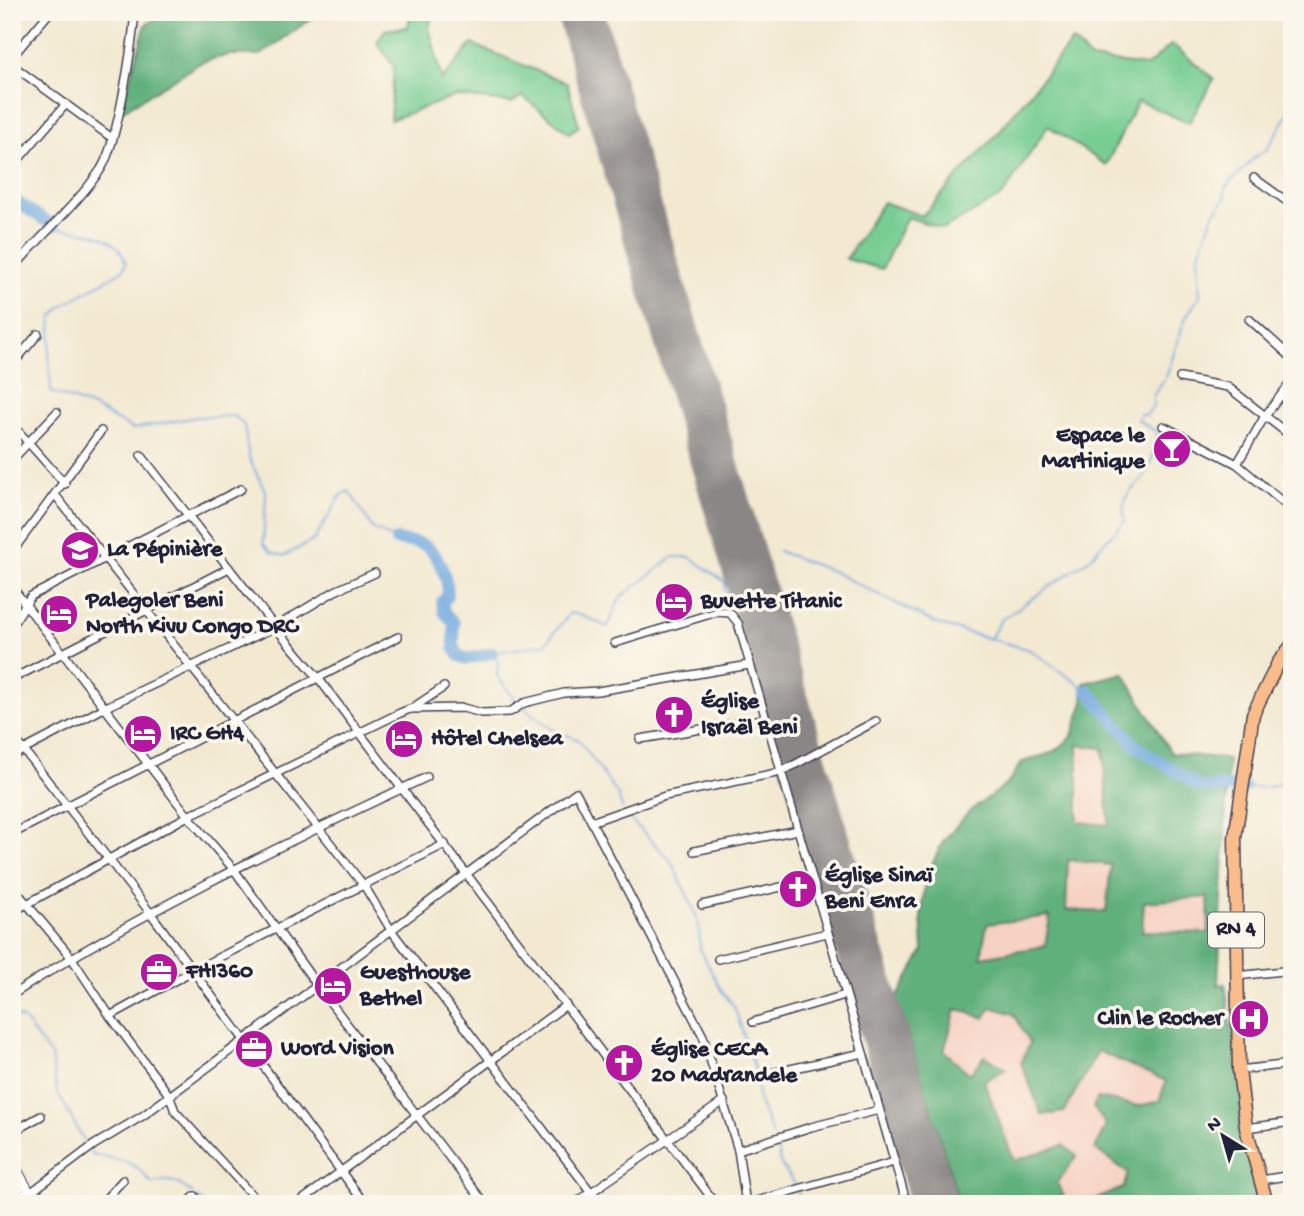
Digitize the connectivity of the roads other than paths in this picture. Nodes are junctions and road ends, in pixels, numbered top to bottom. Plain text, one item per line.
1 (50, 12) edge
2 (135, 12) edge
3 (12, 57) edge
4 (12, 65) edge
5 (66, 104) junction
6 (112, 138) junction
7 (12, 167) edge
8 (1254, 178) dead end
9 (1292, 205) edge
10 (14, 264) edge
11 (1249, 319) dead end
12 (38, 334) dead end
13 (1292, 358) edge
14 (12, 365) edge
15 (1180, 378) dead end
16 (1292, 381) edge
17 (57, 412) dead end
18 (1265, 416) junction
19 (12, 424) edge
20 (1163, 426) dead end
21 (101, 431) dead end
22 (1292, 437) edge
23 (28, 440) junction
24 (141, 455) dead end
25 (12, 460) edge
26 (1237, 464) junction
27 (65, 484) junction
28 (241, 489) dead end
29 (56, 496) junction
30 (1292, 510) edge
31 (188, 516) junction
32 (12, 552) edge
33 (106, 557) junction
34 (229, 568) junction
35 (375, 573) dead end
36 (12, 587) edge
37 (26, 602) junction
38 (146, 612) junction
39 (12, 625) edge
40 (275, 627) junction
41 (398, 638) dead end
42 (615, 643) dead end
43 (1292, 645) edge
44 (64, 653) junction
45 (748, 665) junction
46 (191, 666) junction
47 (319, 678) junction
48 (12, 679) edge
49 (443, 687) dead end
50 (106, 707) junction
51 (410, 709) junction
52 (764, 719) junction
53 (235, 721) junction
54 (876, 721) dead end
55 (12, 735) edge
56 (359, 735) junction
57 (640, 739) dead end
58 (23, 750) junction
59 (12, 756) edge
60 (148, 763) junction
61 (780, 772) junction
62 (274, 775) junction
63 (427, 777) dead end
64 (401, 789) junction
65 (66, 805) junction
66 (188, 816) junction
67 (594, 821) junction
68 (797, 830) junction
69 (318, 831) junction
70 (12, 834) edge
71 (445, 844) junction
72 (694, 851) dead end
73 (108, 861) junction
74 (236, 871) junction
75 (466, 872) junction
76 (813, 880) junction
77 (12, 886) edge
78 (365, 887) junction
79 (27, 905) junction
80 (702, 905) dead end
81 (12, 912) edge
82 (152, 915) junction
83 (277, 928) junction
84 (391, 930) junction
85 (827, 933) junction
86 (71, 957) junction
87 (718, 959) dead end
88 (1292, 970) edge
89 (192, 971) junction
90 (1236, 976) junction
91 (317, 985) junction
92 (12, 995) edge
93 (845, 995) junction
94 (566, 1005) junction
95 (110, 1016) junction
96 (753, 1022) dead end
97 (242, 1041) junction
98 (863, 1053) junction
99 (489, 1062) junction
100 (1292, 1064) edge
101 (1239, 1070) junction
102 (772, 1073) dead end
103 (169, 1095) junction
104 (724, 1101) junction
105 (879, 1110) junction
106 (417, 1112) junction
107 (41, 1116) dead end
108 (1292, 1122) edge
109 (1246, 1128) junction
110 (12, 1132) edge
111 (666, 1138) junction
112 (738, 1150) junction
113 (12, 1161) edge
114 (894, 1163) junction
115 (339, 1171) junction
116 (1292, 1175) edge
117 (123, 1180) dead end
118 (1261, 1180) junction
119 (591, 1192) junction
120 (30, 1193) junction
121 (195, 1196) dead end
122 (12, 1197) edge
123 (36, 1204) edge
124 (102, 1204) edge
125 (187, 1204) edge
126 (260, 1204) edge
127 (297, 1204) edge
128 (365, 1204) edge
129 (485, 1204) edge
130 (574, 1204) edge
131 (600, 1204) edge
132 (716, 1204) edge
133 (907, 1204) edge
134 (1267, 1204) edge

1 - 3 street
2 - 6 street
4 - 5 street
5 - 6 street
5 - 7 street
6 - 10 street
8 - 9 street
11 - 13 street
12 - 14 street
15 - 18 street
16 - 18 street
17 - 23 street
18 - 22 street
18 - 26 street
19 - 23 street
20 - 26 street
21 - 27 street
23 - 25 street
23 - 27 street
24 - 31 street
26 - 30 street
27 - 29 street
28 - 31 street
29 - 32 street
29 - 33 street
31 - 33 street
31 - 34 street
33 - 37 street
33 - 38 street
34 - 38 street
34 - 40 street
35 - 40 street
36 - 37 street
37 - 39 street
37 - 44 street
38 - 44 street
38 - 46 street
40 - 46 street
40 - 47 street
41 - 47 street
42 - 45 street
43 - 90 highway, RN 4
44 - 48 street
44 - 50 street
45 - 51 street
45 - 52 street
46 - 50 street
46 - 53 street
47 - 53 street
47 - 56 street
49 - 51 street
50 - 58 street
50 - 60 street
51 - 56 street
52 - 57 street
52 - 61 street
53 - 60 street
53 - 62 street
54 - 61 street
55 - 58 street
56 - 62 street
56 - 64 street
58 - 59 street
58 - 65 street
60 - 65 street
60 - 66 street
61 - 67 street
61 - 68 street
62 - 66 street
62 - 69 street
63 - 64 street
64 - 69 street
64 - 71 street
65 - 70 street
65 - 73 street
66 - 73 street
66 - 74 street
67 - 75 street
67 - 104 street
68 - 72 street
68 - 76 street
69 - 74 street
69 - 78 street
71 - 75 street
71 - 78 street
73 - 79 street
73 - 82 street
74 - 82 street
74 - 83 street
75 - 84 street
75 - 94 street
76 - 80 street
76 - 85 street
77 - 79 street
78 - 83 street
78 - 84 street
79 - 81 street
79 - 86 street
82 - 86 street
82 - 89 street
83 - 89 street
83 - 91 street
84 - 91 street
84 - 99 street
85 - 87 street
85 - 93 street
86 - 92 street
86 - 95 street
88 - 90 street
89 - 95 street
89 - 97 street
90 - 101 highway, RN 4
91 - 97 street
91 - 106 street
93 - 96 street
93 - 98 street
94 - 99 street
94 - 111 street
95 - 103 street
97 - 103 street
97 - 115 street
98 - 102 street
98 - 105 street
99 - 106 street
99 - 119 street
100 - 101 street
101 - 109 highway, RN 4
103 - 120 street
103 - 126 street
104 - 111 street
104 - 112 street
105 - 112 street
105 - 114 street
106 - 115 street
106 - 129 street
107 - 110 street
108 - 109 street
109 - 118 highway, RN 4
111 - 119 street
111 - 132 street
112 - 114 street
113 - 120 street
114 - 133 street
115 - 127 street
115 - 128 street
116 - 118 street
117 - 124 street
118 - 134 highway, RN 4
119 - 130 street
119 - 131 street
120 - 122 street
120 - 123 street
121 - 125 street

